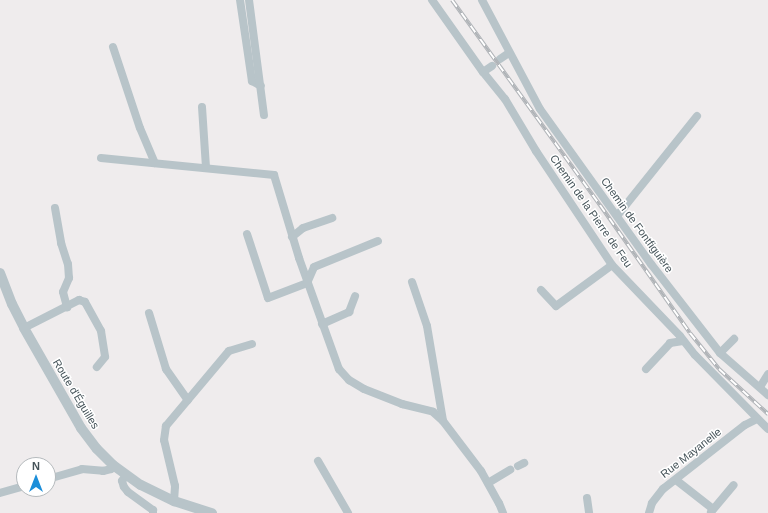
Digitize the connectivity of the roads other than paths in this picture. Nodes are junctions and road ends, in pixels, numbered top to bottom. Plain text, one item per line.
1 (240, 0) edge
2 (249, 0) edge
3 (432, 0) edge
4 (482, 0) edge
5 (113, 47) dead end
6 (509, 53) junction
7 (500, 59) dead end
8 (492, 66) dead end
9 (483, 72) junction
10 (261, 86) junction
11 (202, 107) dead end
12 (264, 115) dead end
13 (697, 116) dead end
14 (101, 158) dead end
15 (155, 163) junction
16 (206, 168) junction
17 (55, 208) dead end
18 (617, 216) junction
19 (332, 218) dead end
20 (248, 234) dead end
21 (292, 237) junction
22 (378, 241) dead end
23 (612, 266) junction
24 (0, 273) edge
25 (412, 282) dead end
26 (307, 283) junction
27 (541, 290) dead end
28 (355, 296) dead end
29 (66, 306) junction
30 (149, 313) dead end
31 (322, 324) junction
32 (24, 328) junction
33 (734, 339) dead end
34 (683, 341) junction
35 (252, 344) dead end
36 (720, 353) junction
37 (97, 367) dead end
38 (646, 369) dead end
39 (768, 374) edge
40 (760, 388) junction
41 (768, 395) edge
42 (188, 400) junction
43 (757, 419) junction
44 (443, 421) junction
45 (768, 429) edge
46 (318, 461) dead end
47 (113, 465) junction
48 (510, 470) dead end
49 (126, 475) junction
50 (56, 477) edge
51 (676, 480) junction
52 (488, 483) junction
53 (734, 485) dead end
54 (16, 488) edge
55 (0, 493) edge
56 (587, 498) dead end
57 (174, 501) junction
58 (712, 511) edge
59 (153, 513) edge
60 (212, 513) edge
61 (348, 513) edge
62 (503, 513) edge
63 (589, 513) edge
64 (649, 513) edge

1 - 10 street
2 - 10 street
3 - 9 street, Chemin de la Pierre de Feu
4 - 6 street
5 - 15 street
6 - 7 street
6 - 18 street, Chemin de Fontfiguière
8 - 9 street
9 - 23 street, Chemin de la Pierre de Feu
10 - 12 street
11 - 16 street
13 - 18 street
14 - 15 street
15 - 16 street
16 - 21 street
17 - 29 street
18 - 36 street, Chemin de Fontfiguière
19 - 21 street
20 - 26 street
21 - 26 street
22 - 26 street
23 - 27 street
23 - 34 street, Chemin de la Pierre de Feu
24 - 32 street, Route d'Éguilles
25 - 44 street
26 - 31 street
28 - 31 street
29 - 32 street
29 - 37 street
30 - 42 street
31 - 44 street
32 - 47 street, Route d'Éguilles
33 - 36 street
34 - 38 street
34 - 43 street, Chemin de la Pierre de Feu
35 - 42 street
36 - 40 street, Chemin de Fontfiguière
39 - 40 street
40 - 41 street, Chemin de Fontfiguière
42 - 57 street
43 - 45 street, Chemin de la Pierre de Feu
43 - 51 street, Rue Mayanelle
44 - 52 street
46 - 61 street
47 - 49 street, Route d'Éguilles
47 - 50 street
48 - 52 street
49 - 57 street, Route d'Éguilles
49 - 59 street
51 - 58 street
51 - 64 street, Rue Mayanelle
52 - 62 street
53 - 58 street
54 - 55 street
56 - 63 street
57 - 60 street, Route d'Éguilles

